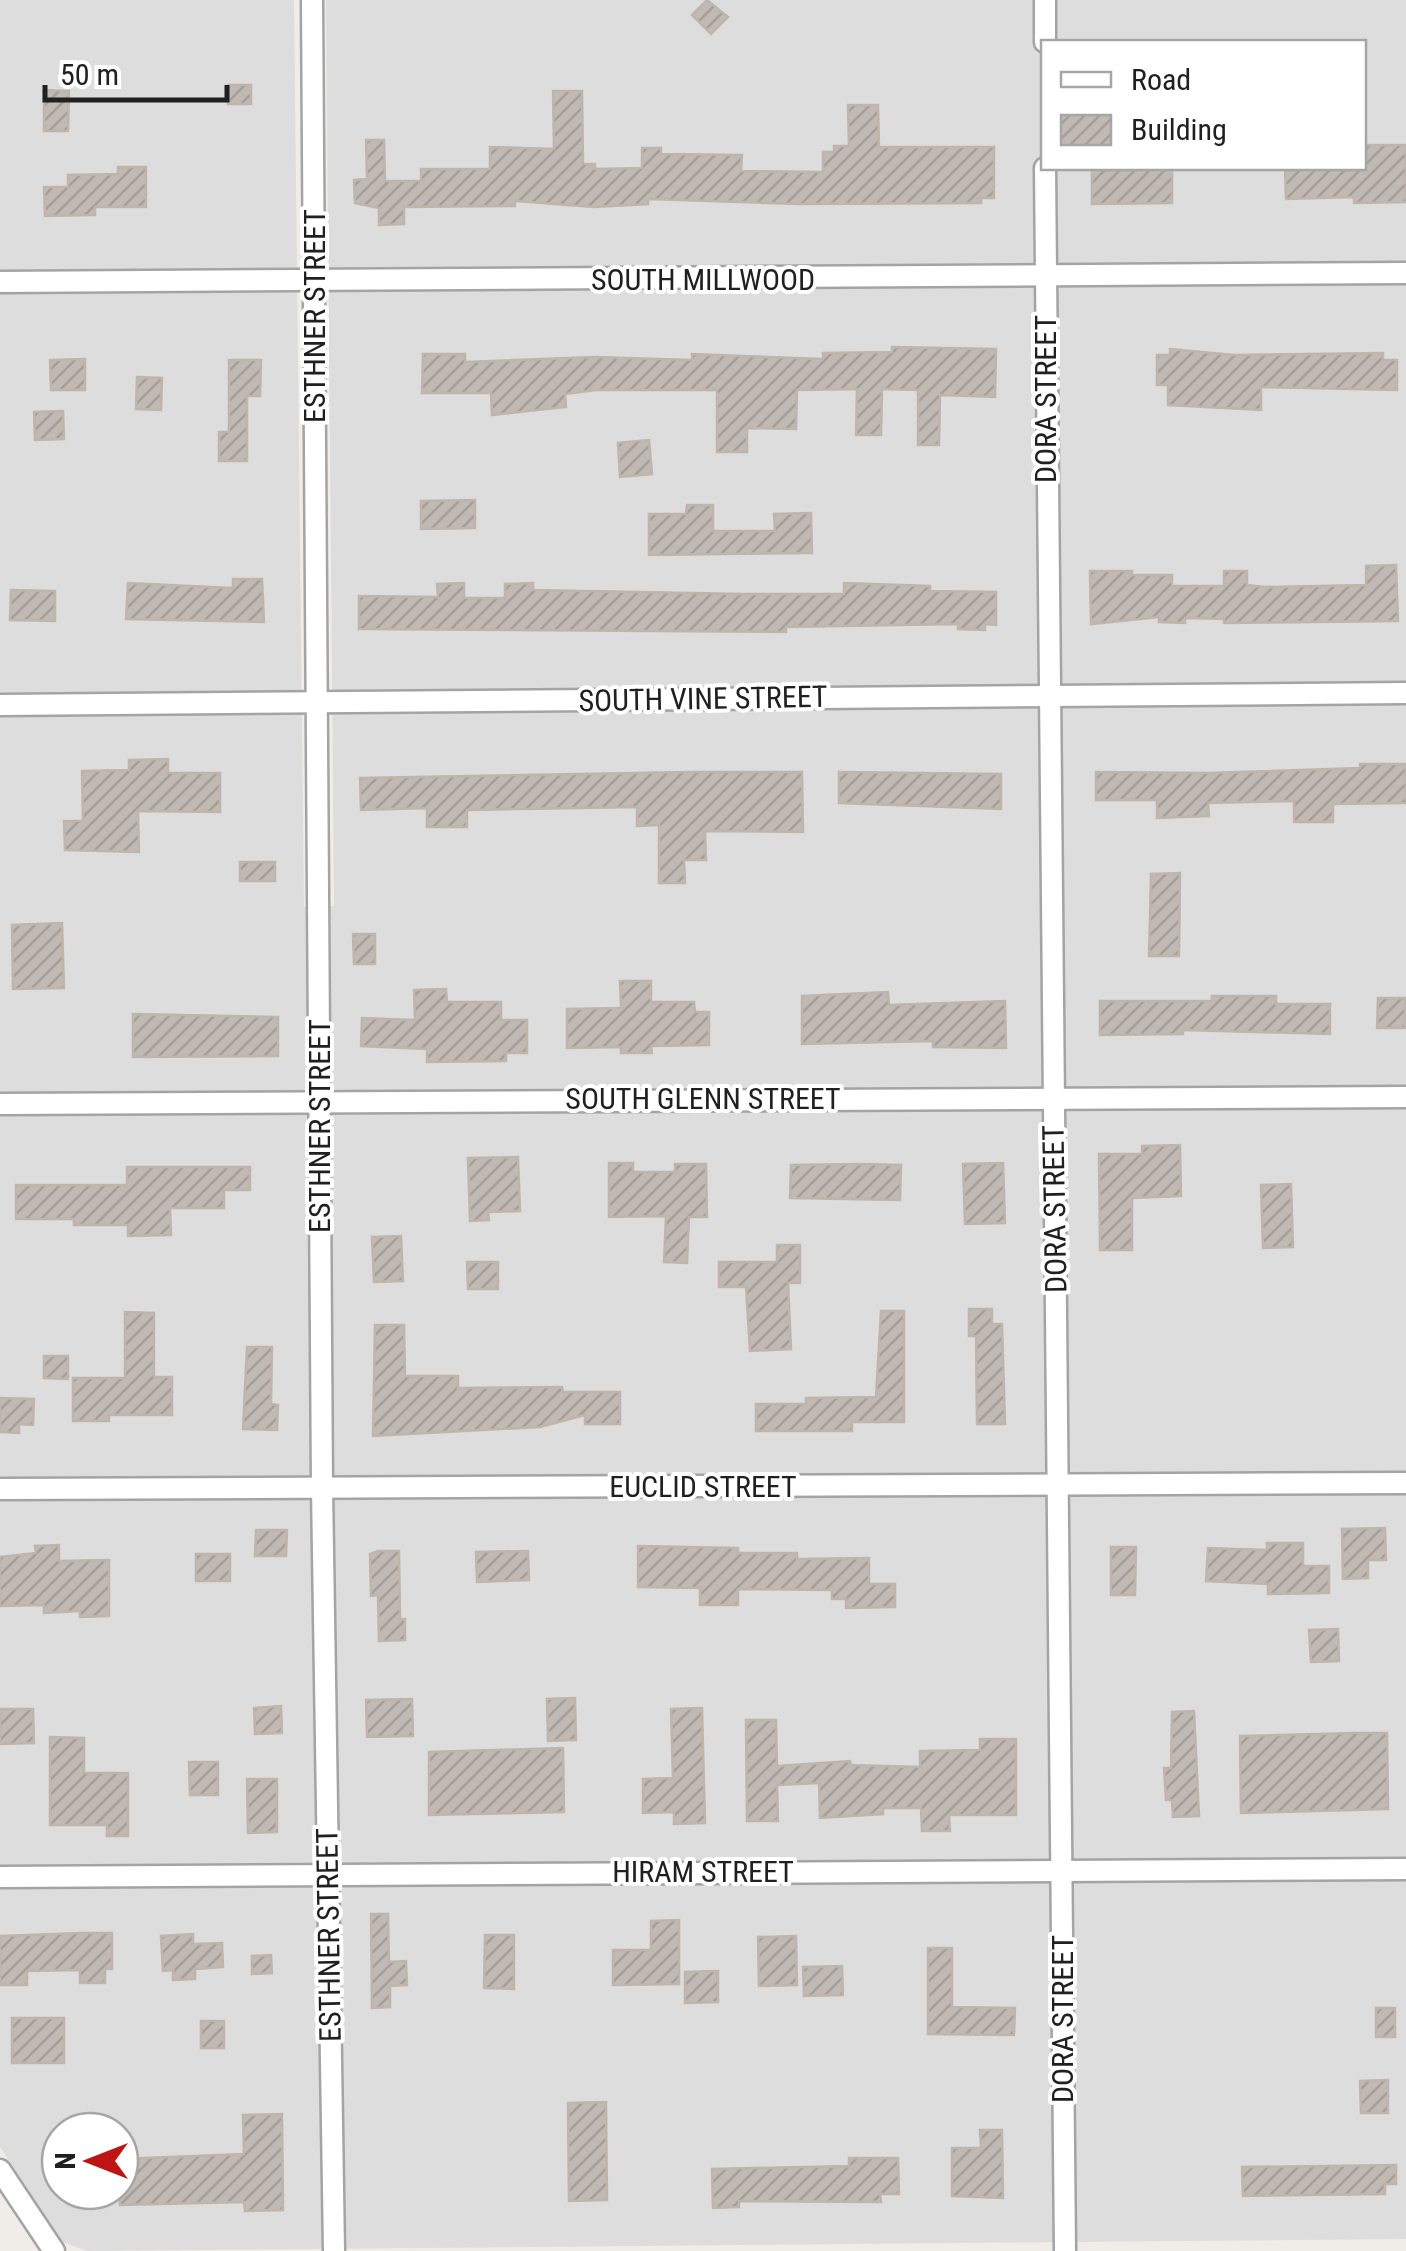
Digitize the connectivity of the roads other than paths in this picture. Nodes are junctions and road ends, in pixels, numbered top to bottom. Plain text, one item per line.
1 (312, 0) edge
2 (1045, 0) edge
3 (1045, 40) edge
4 (1045, 170) edge
5 (1406, 274) edge
6 (1046, 277) junction
7 (0, 282) edge
8 (315, 282) junction
9 (1406, 693) edge
10 (1048, 696) junction
11 (318, 703) junction
12 (0, 706) edge
13 (1054, 1097) junction
14 (1406, 1097) edge
15 (320, 1102) junction
16 (0, 1104) edge
17 (1406, 1483) edge
18 (1058, 1485) junction
19 (322, 1488) junction
20 (0, 1489) edge
21 (1406, 1869) edge
22 (1062, 1870) junction
23 (328, 1875) junction
24 (0, 1877) edge
25 (0, 2170) edge
26 (54, 2251) edge
27 (334, 2251) edge
28 (1065, 2251) edge

1 - 8 street, ESTHNER STREET
2 - 3 street
4 - 6 street, DORA STREET
5 - 6 street, SOUTH MILLWOOD
6 - 8 street, SOUTH MILLWOOD
6 - 10 street, DORA STREET
7 - 8 street, SOUTH MILLWOOD
8 - 11 street, ESTHNER STREET
9 - 10 street, SOUTH VINE STREET
10 - 11 street, SOUTH VINE STREET
10 - 13 street, DORA STREET
11 - 12 street, SOUTH VINE STREET
11 - 15 street, ESTHNER STREET
13 - 14 street, SOUTH GLENN STREET
13 - 15 street, SOUTH GLENN STREET
13 - 18 street, DORA STREET
15 - 16 street, SOUTH GLENN STREET
15 - 19 street, ESTHNER STREET
17 - 18 street, EUCLID STREET
18 - 19 street, EUCLID STREET
18 - 22 street, DORA STREET
19 - 20 street, EUCLID STREET
19 - 23 street, ESTHNER STREET
21 - 22 street, HIRAM STREET
22 - 23 street, HIRAM STREET
22 - 28 street, DORA STREET
23 - 24 street, HIRAM STREET
23 - 27 street, ESTHNER STREET
25 - 26 street

